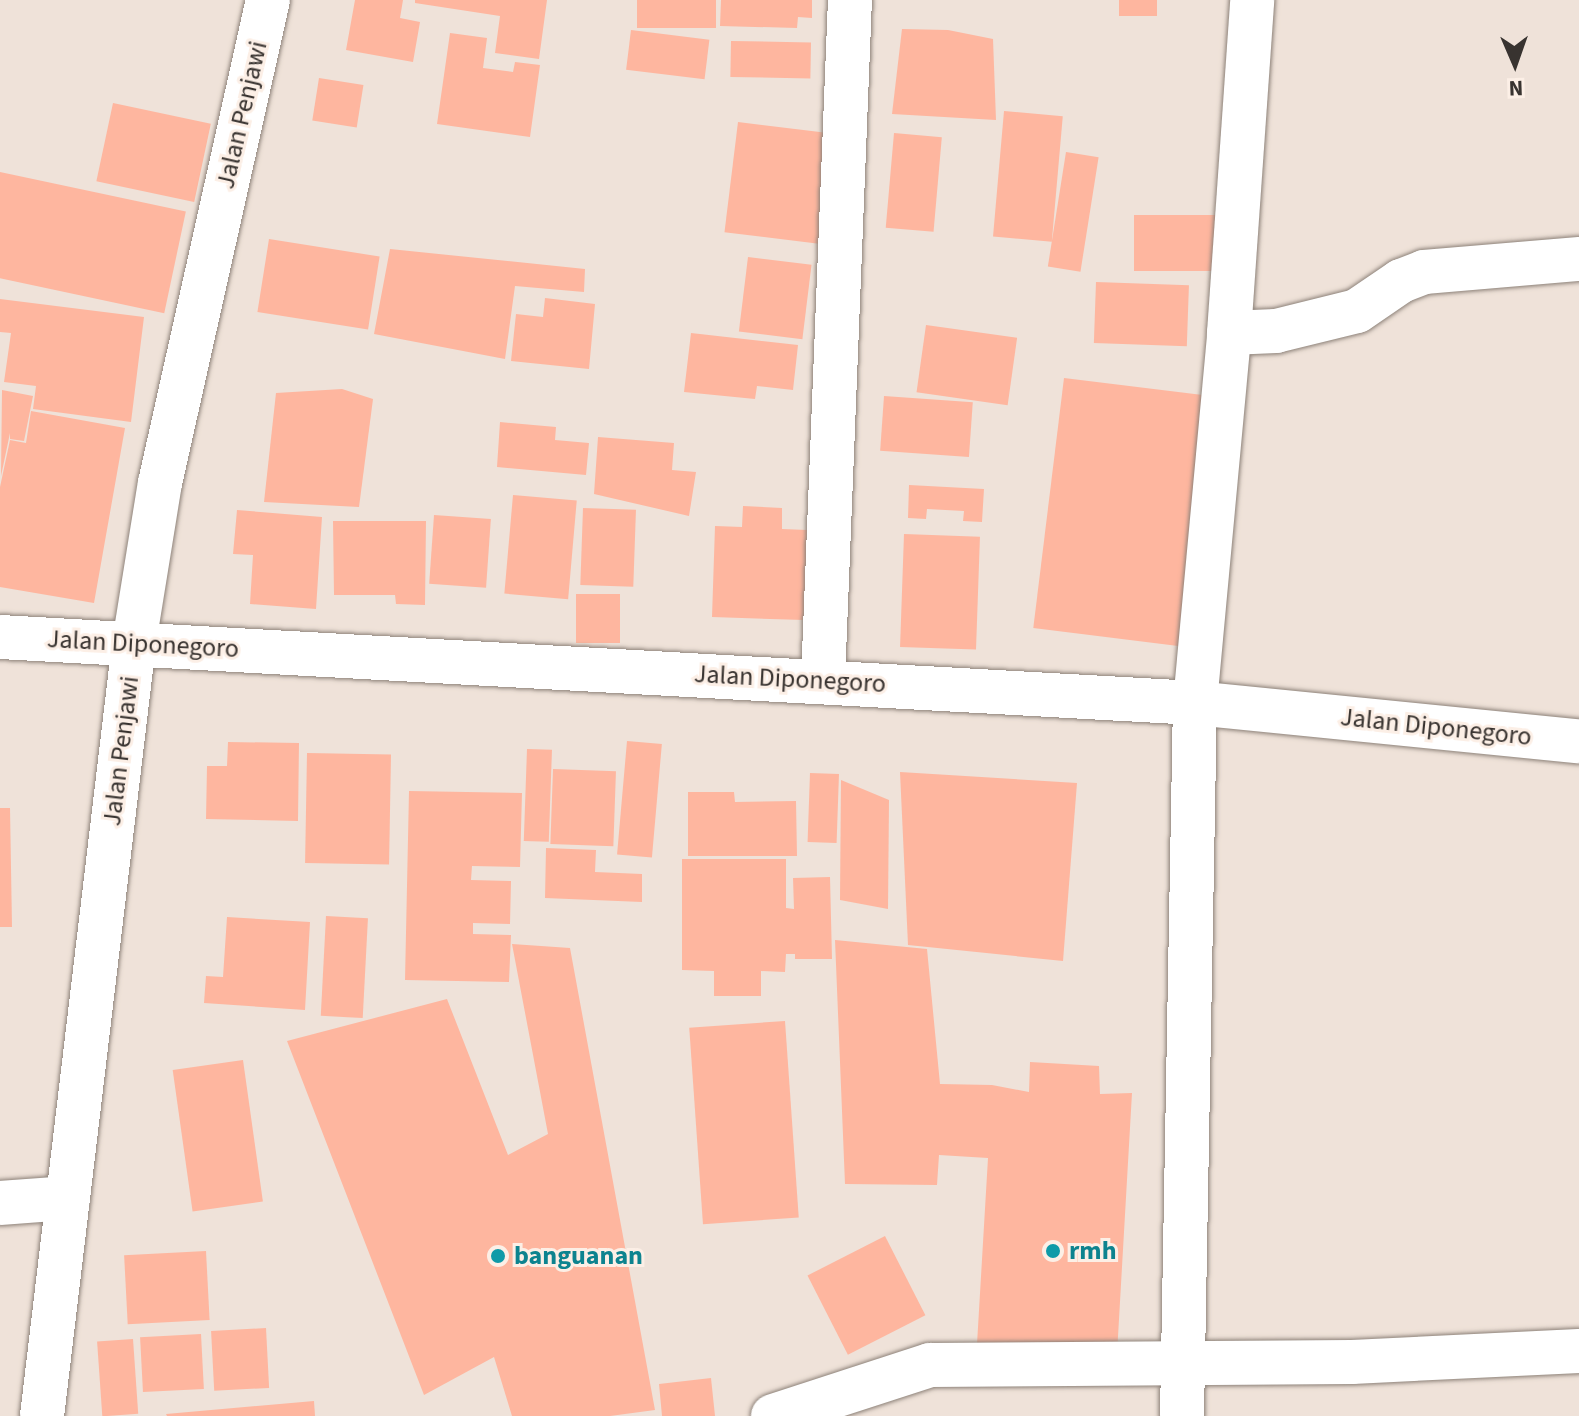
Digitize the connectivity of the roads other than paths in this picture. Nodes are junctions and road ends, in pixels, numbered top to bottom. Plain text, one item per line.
1 (268, 0) edge
2 (850, 0) edge
3 (1252, 0) edge
4 (1579, 259) edge
5 (1229, 333) junction
6 (0, 637) edge
7 (134, 643) junction
8 (823, 680) junction
9 (1195, 703) junction
10 (1579, 741) edge
11 (68, 1198) junction
12 (0, 1203) edge
13 (1579, 1351) edge
14 (1182, 1361) junction
15 (42, 1416) edge
16 (773, 1416) edge
17 (1182, 1416) edge

1 - 7 street, Jalan Penjawi
2 - 8 street
3 - 5 street
4 - 5 street
5 - 9 street
6 - 7 street, Jalan Diponegoro
7 - 8 street, Jalan Diponegoro
7 - 11 street, Jalan Penjawi
8 - 9 street, Jalan Diponegoro
9 - 10 street, Jalan Diponegoro
9 - 14 street
11 - 12 street
11 - 15 street, Jalan Penjawi
13 - 14 street
14 - 16 street
14 - 17 street

